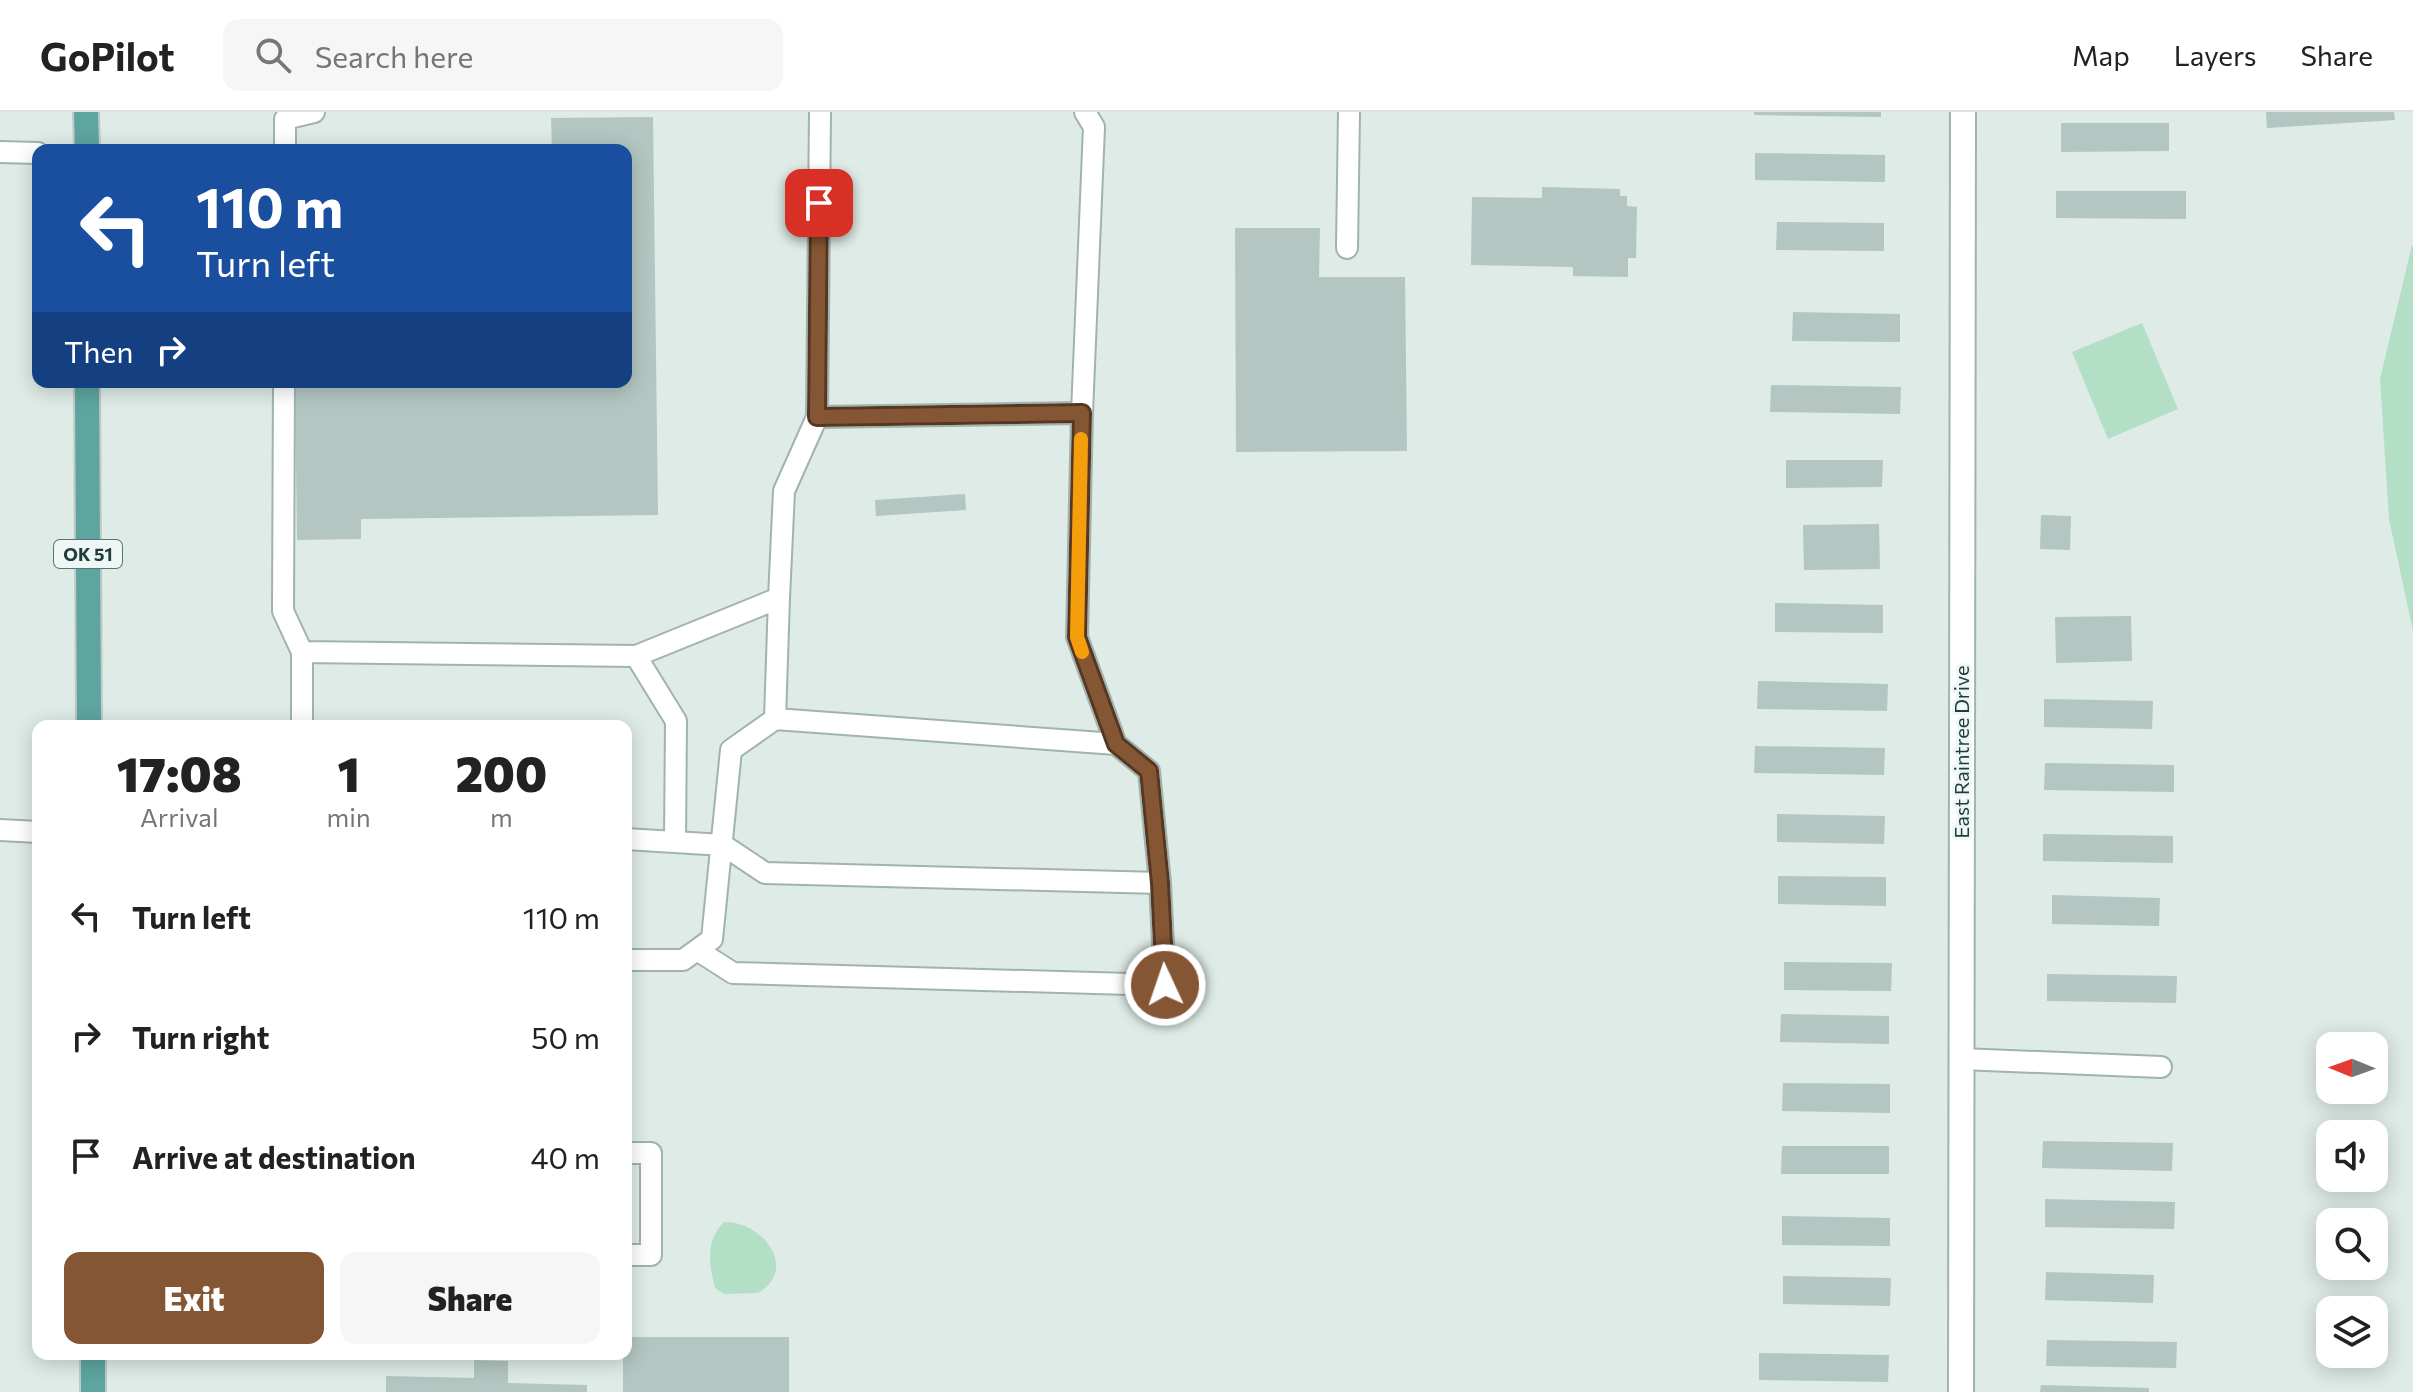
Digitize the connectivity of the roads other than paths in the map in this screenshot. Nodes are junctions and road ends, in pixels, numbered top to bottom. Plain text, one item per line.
1 (86, 112) edge
2 (314, 112) edge
3 (820, 112) edge
4 (1085, 112) edge
5 (1349, 112) edge
6 (1963, 112) edge
7 (87, 144) edge
8 (285, 144) edge
9 (0, 152) edge
10 (32, 153) edge
11 (1347, 248) dead end
12 (87, 388) edge
13 (284, 388) edge
14 (1082, 413) junction
15 (817, 417) junction
16 (779, 598) junction
17 (302, 652) junction
18 (636, 656) junction
19 (775, 719) junction
20 (89, 720) edge
21 (302, 720) edge
22 (1116, 744) junction
23 (0, 830) edge
24 (32, 832) edge
25 (632, 839) edge
26 (675, 842) junction
27 (723, 845) junction
28 (1160, 883) junction
29 (697, 950) junction
30 (632, 960) edge
31 (1961, 1059) junction
32 (2161, 1067) dead end
33 (632, 1153) edge
34 (632, 1255) edge
35 (93, 1360) edge
36 (93, 1392) edge
37 (1961, 1392) edge

1 - 7 main road
2 - 8 lane
3 - 15 lane
4 - 14 lane
5 - 11 lane
6 - 31 street, East Raintree Drive
9 - 10 lane
12 - 20 main road, OK 51
13 - 17 lane
14 - 15 lane
14 - 22 lane
15 - 16 lane
16 - 18 lane
16 - 19 lane
17 - 18 lane
17 - 21 lane
18 - 26 lane
19 - 22 lane
19 - 27 lane
22 - 28 lane
23 - 24 lane
25 - 26 lane
26 - 27 lane
27 - 28 lane
27 - 29 lane
28 - 29 lane
29 - 30 lane
31 - 32 lane
31 - 37 street, East Raintree Drive
33 - 34 lane
35 - 36 main road

